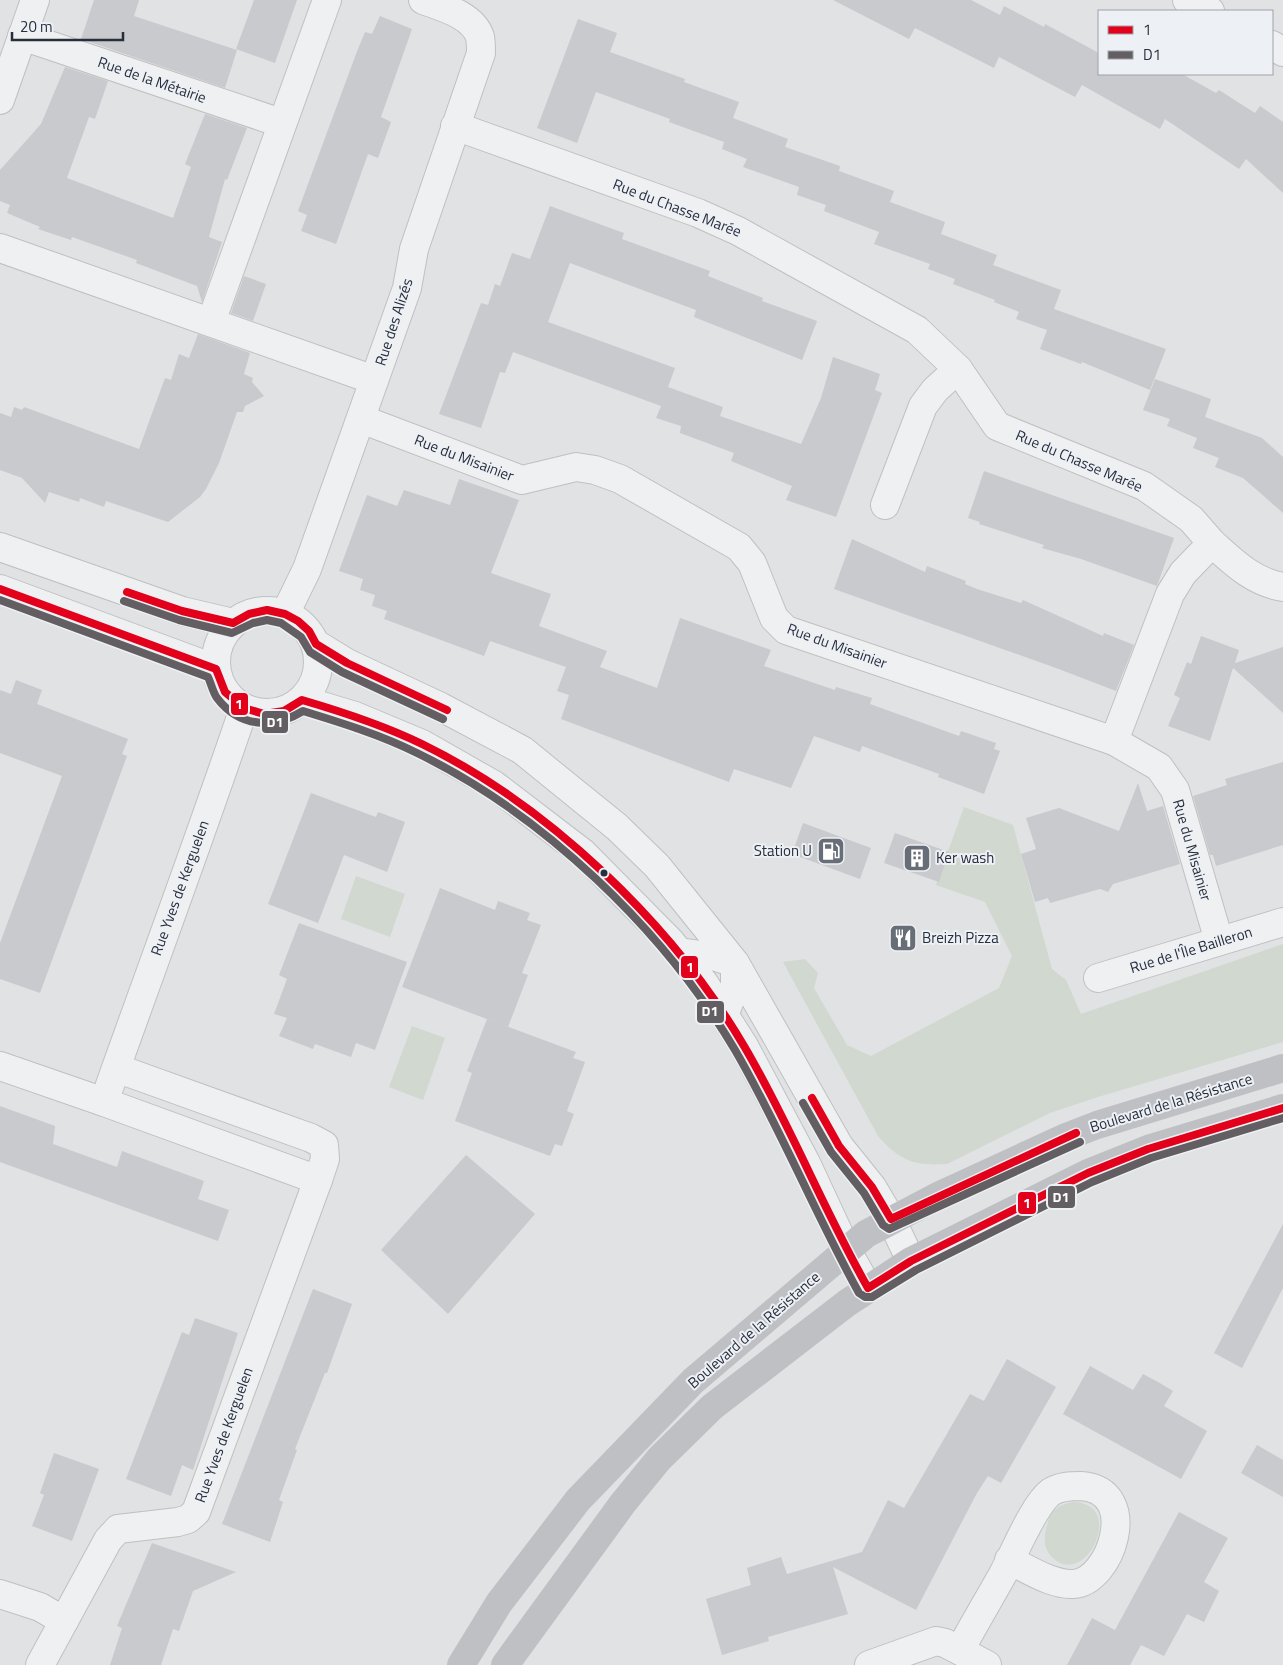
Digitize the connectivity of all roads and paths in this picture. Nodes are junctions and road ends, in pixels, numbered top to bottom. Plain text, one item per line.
1 (35, 0) edge
2 (327, 0) edge
3 (424, 0) edge
4 (1187, 0) edge
5 (1208, 10) edge
6 (22, 36) junction
7 (0, 100) edge
8 (281, 123) junction
9 (455, 126) junction
10 (0, 248) edge
11 (211, 322) junction
12 (958, 369) junction
13 (374, 380) junction
14 (361, 419) junction
15 (885, 505) dead end
16 (1212, 543) junction
17 (0, 547) edge
18 (1283, 586) edge
19 (0, 589) edge
20 (285, 614) junction
21 (233, 623) junction
22 (316, 644) junction
23 (216, 669) junction
24 (302, 700) junction
25 (244, 708) junction
26 (1114, 741) junction
27 (1283, 922) edge
28 (1219, 941) junction
29 (680, 952) junction
30 (735, 963) junction
31 (1098, 978) dead end
32 (725, 1013) junction
33 (0, 1066) edge
34 (116, 1068) junction
35 (1283, 1068) edge
36 (104, 1102) junction
37 (1283, 1108) edge
38 (318, 1180) junction
39 (891, 1219) junction
40 (846, 1249) junction
41 (911, 1261) junction
42 (868, 1288) junction
43 (1009, 1560) dead end
44 (0, 1594) edge
45 (64, 1621) junction
46 (960, 1650) junction
47 (40, 1665) edge
48 (461, 1665) edge
49 (505, 1665) edge
50 (869, 1665) edge
51 (987, 1665) edge

1 - 6 street
2 - 8 street
3 - 9 street, Rue des Alizés
4 - 5 street
6 - 7 street
6 - 8 street, Rue de la Métairie
8 - 11 street
9 - 12 street, Rue du Chasse Marée
9 - 13 street, Rue des Alizés
10 - 11 street
11 - 13 street
12 - 15 street
12 - 16 street, Rue du Chasse Marée
13 - 14 street, Rue des Alizés
14 - 20 street, Rue des Alizés
14 - 26 street, Rue du Misainier
16 - 18 street, Rue du Chasse Marée
16 - 26 street
17 - 21 street
19 - 23 street
20 - 21 street
20 - 22 street
21 - 23 street
22 - 24 street
22 - 30 street
23 - 25 street
24 - 25 street
24 - 29 street
25 - 34 street, Rue Yves de Kerguelen
26 - 28 street, Rue du Misainier
27 - 28 street, Rue de l'Île Bailleron
28 - 31 street, Rue de l'Île Bailleron
29 - 30 street
29 - 32 street
30 - 32 street
30 - 39 street
32 - 40 street
33 - 36 street
34 - 36 street, Rue Yves de Kerguelen
34 - 38 street, Rue Yves de Kerguelen
35 - 39 main road, Boulevard de la Résistance
36 - 38 street
37 - 41 main road, Boulevard de la Résistance
38 - 45 street, Rue Yves de Kerguelen
39 - 40 main road, Boulevard de la Résistance
39 - 41 street
40 - 42 street
40 - 48 main road, Boulevard de la Résistance
41 - 42 main road, Boulevard de la Résistance
42 - 49 main road, Boulevard de la Résistance
43 - 46 street
44 - 45 street
45 - 47 street, Rue Yves de Kerguelen
46 - 50 street
46 - 51 street

